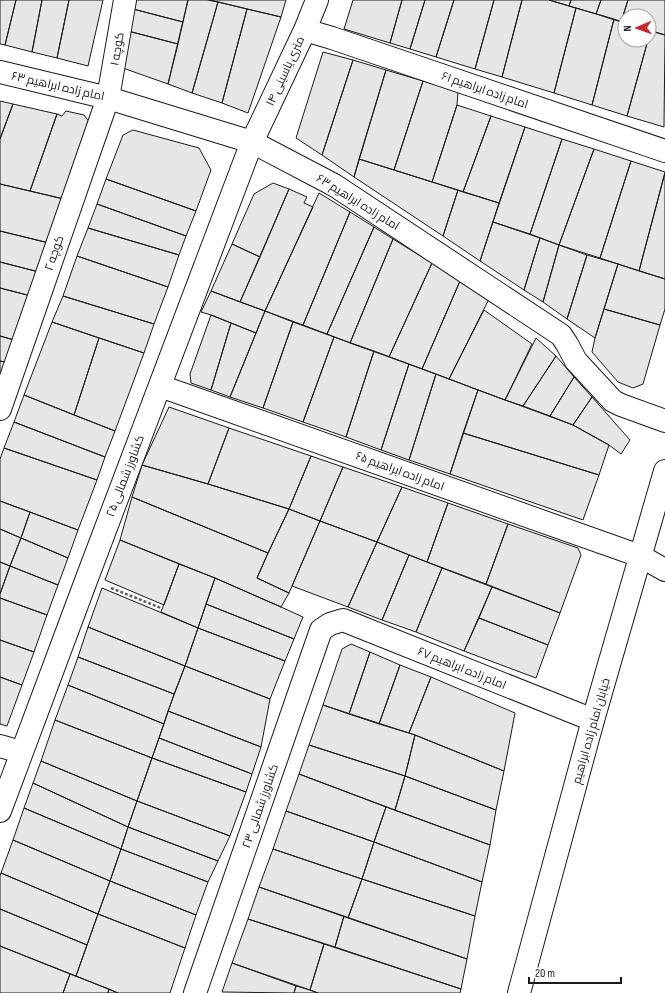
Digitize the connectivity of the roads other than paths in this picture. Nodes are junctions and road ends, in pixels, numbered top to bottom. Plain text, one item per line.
1 (125, 0) edge
2 (317, 0) edge
3 (305, 30) junction
4 (0, 72) edge
5 (108, 98) junction
6 (252, 142) junction
7 (665, 151) edge
8 (160, 386) junction
9 (0, 409) edge
10 (665, 421) edge
11 (665, 470) edge
12 (640, 556) junction
13 (665, 570) edge
14 (330, 624) joint
15 (593, 720) junction
16 (0, 746) edge
17 (21, 752) junction
18 (0, 811) edge
19 (195, 993) edge
20 (519, 993) edge

1 - 5 street, کوچه ۱
2 - 3 street, ۱۴ متری یاسینی
3 - 6 street, ۱۴ متری یاسینی
3 - 7 street, امام زاده ابراهیم ۶۱
4 - 5 street, امام زاده ابراهیم ۶۳
5 - 6 street, امام زاده ابراهیم ۶۳
5 - 9 street, کوچه ۲
6 - 8 street, کشاورز شمالی ۲۵
6 - 10 street, امام زاده ابراهیم ۶۳
8 - 12 street, امام زاده ابراهیم ۶۵
8 - 17 street, کشاورز شمالی ۲۵
11 - 12 street, خیابان امام زاده ابراهیم
12 - 13 street, امام زاده ابراهیم ۶۵
12 - 15 street, خیابان امام زاده ابراهیم
14 - 15 street, امام زاده ابراهیم ۶۷
14 - 19 street, کشاورز شمالی ۲۳
15 - 20 street, خیابان امام زاده ابراهیم
16 - 17 street
17 - 18 street, کشاورز شمالی ۲۵

